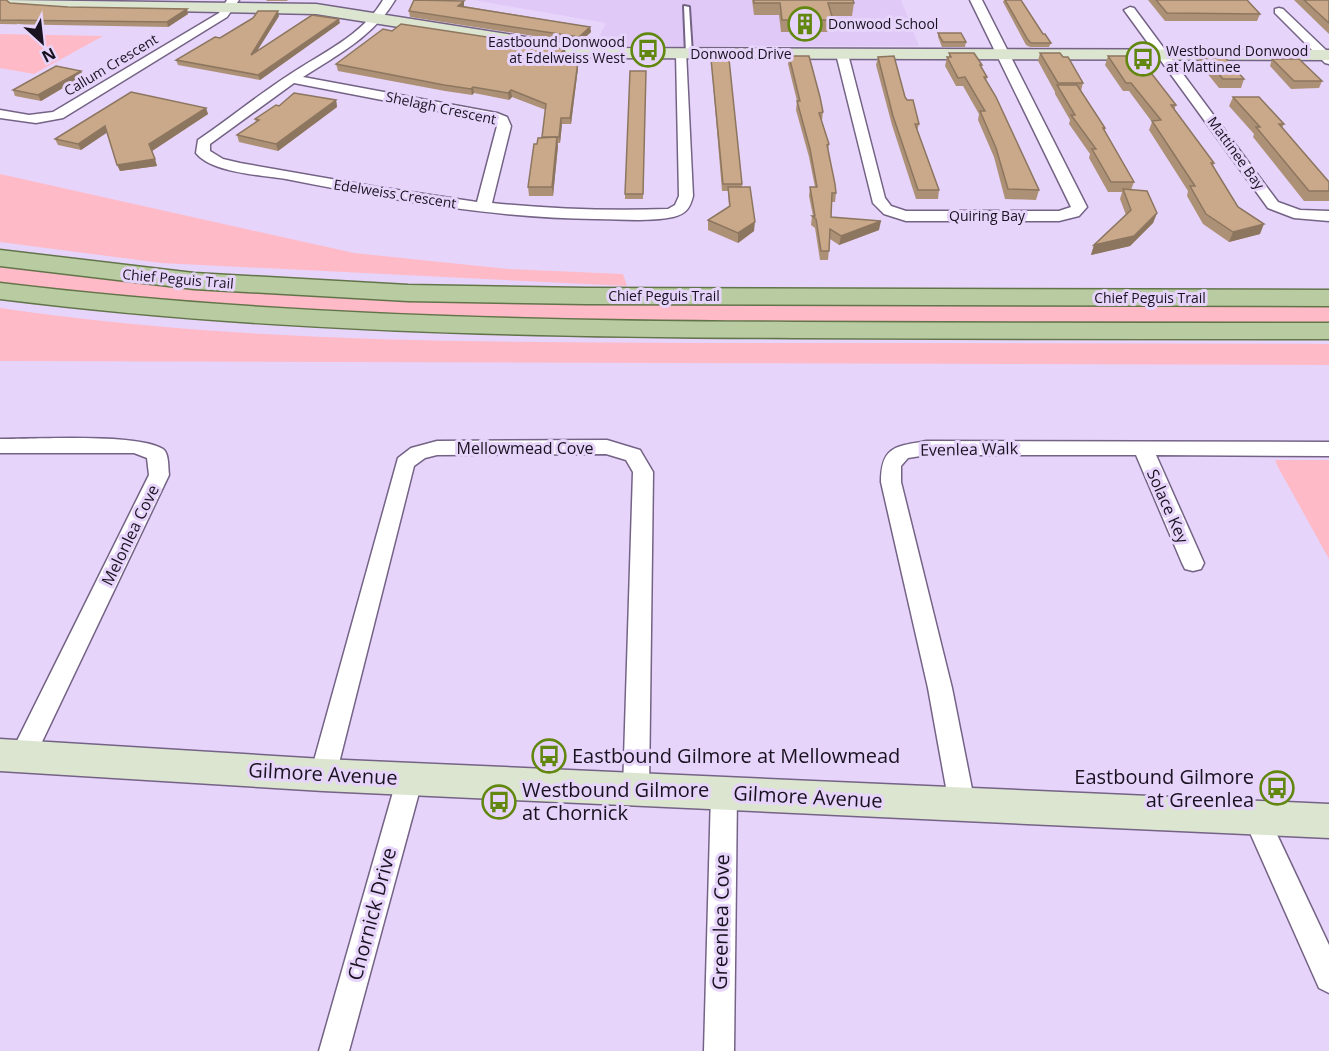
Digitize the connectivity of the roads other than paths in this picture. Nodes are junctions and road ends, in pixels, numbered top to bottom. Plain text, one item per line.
1 (12, 0) edge
2 (389, 0) edge
3 (976, 0) edge
4 (230, 4) edge
5 (686, 7) dead end
6 (1130, 10) dead end
7 (1280, 11) dead end
8 (377, 19) junction
9 (685, 54) junction
10 (842, 54) junction
11 (1003, 55) junction
12 (1163, 55) junction
13 (1327, 56) edge
14 (291, 79) junction
15 (0, 114) edge
16 (484, 206) junction
17 (1329, 216) edge
18 (0, 258) edge
19 (0, 291) edge
20 (1329, 298) edge
21 (1329, 332) edge
22 (0, 446) edge
23 (1143, 449) junction
24 (1329, 449) edge
25 (1193, 563) dead end
26 (11, 756) edge
27 (323, 775) junction
28 (410, 778) junction
29 (636, 790) junction
30 (724, 793) junction
31 (962, 804) junction
32 (1256, 817) junction
33 (1329, 821) edge
34 (1329, 978) edge
35 (334, 1051) edge
36 (719, 1051) edge

1 - 4 street, Donwood Drive
2 - 8 street, Edelweiss Crescent
3 - 11 street
4 - 8 street, Donwood Drive
4 - 15 street, Callum Crescent
5 - 9 lane
6 - 12 street, Mattinee Bay
7 - 13 street
8 - 9 street, Donwood Drive
8 - 14 street, Edelweiss Crescent
9 - 10 street, Donwood Drive
9 - 16 street, Edelweiss Crescent
10 - 11 street, Donwood Drive
10 - 11 street, Quiring Bay
11 - 12 street, Donwood Drive
12 - 13 street, Donwood Drive
12 - 17 street, Mattinee Bay
14 - 16 street, Shelagh Crescent
14 - 16 street, Edelweiss Crescent
18 - 20 main road, Chief Peguis Trail
19 - 21 main road, Chief Peguis Trail
22 - 26 street, Melonlea Cove
23 - 24 street, Evenlea Walk
23 - 25 street, Solace Key
23 - 31 street, Evenlea Walk
26 - 27 street, Gilmore Avenue
27 - 28 street, Gilmore Avenue
27 - 29 street, Mellowmead Cove
28 - 29 street, Gilmore Avenue
28 - 35 street, Chornick Drive
29 - 30 street, Gilmore Avenue
30 - 31 street, Gilmore Avenue
30 - 36 street, Greenlea Cove
31 - 32 street, Gilmore Avenue
32 - 33 street, Gilmore Avenue
32 - 34 street

